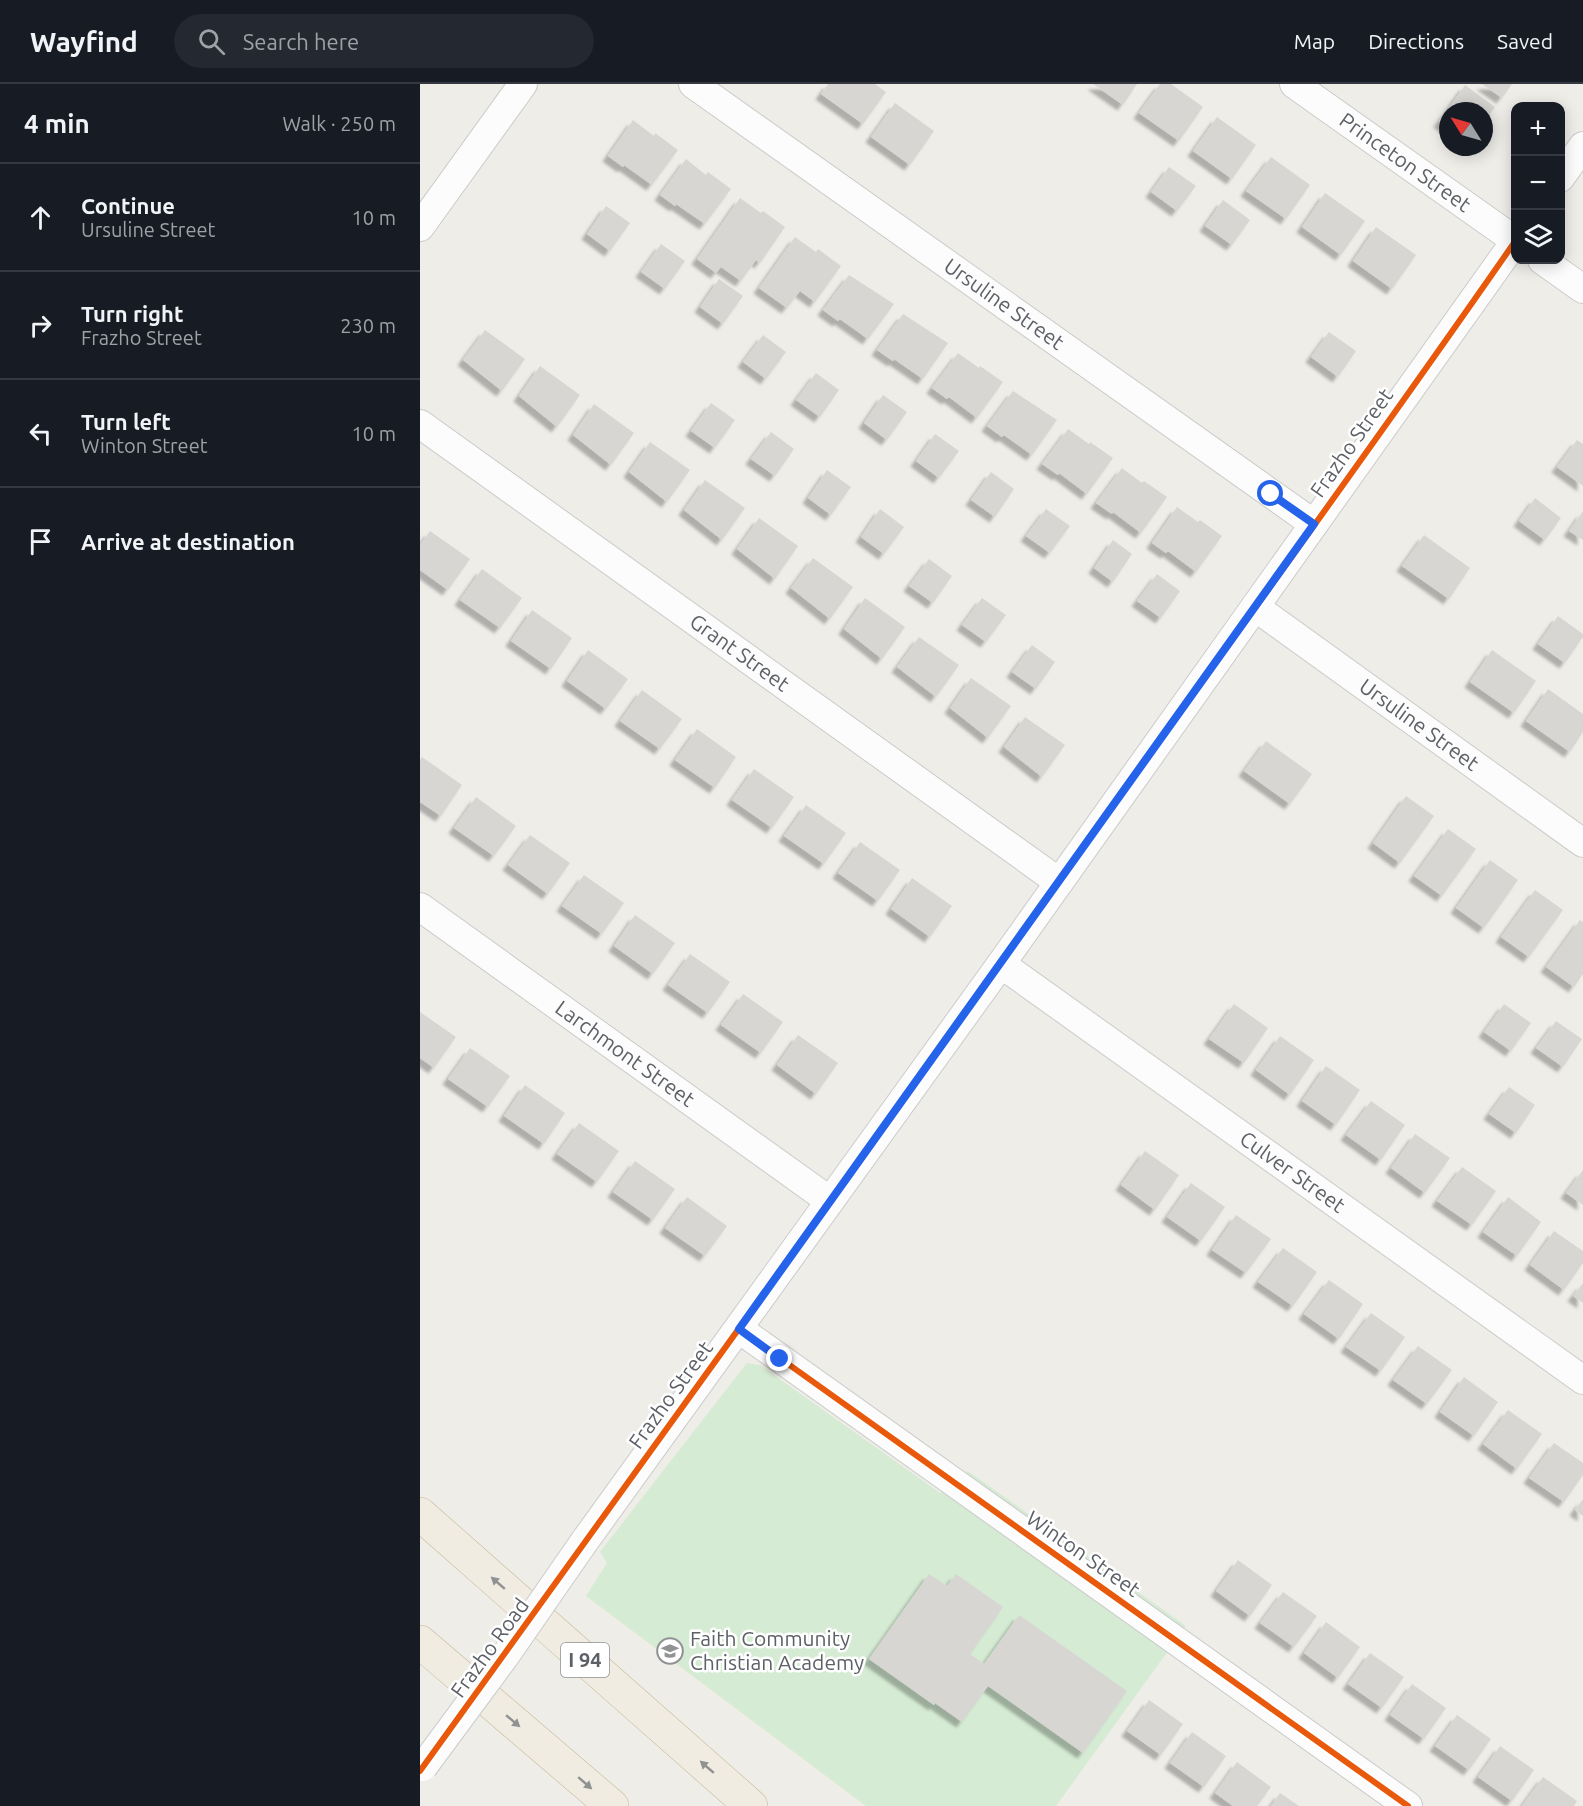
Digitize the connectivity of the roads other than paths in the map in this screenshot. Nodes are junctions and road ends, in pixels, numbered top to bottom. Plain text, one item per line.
1 (523, 84) edge
2 (693, 84) edge
3 (1294, 84) edge
4 (1583, 146) edge
5 (1565, 170) edge
6 (420, 227) edge
7 (1511, 237) edge
8 (1511, 246) edge
9 (1548, 264) edge
10 (1583, 289) edge
11 (420, 424) edge
12 (1314, 524) junction
13 (1255, 608) junction
14 (1583, 843) edge
15 (1059, 882) junction
16 (420, 908) edge
17 (1001, 964) junction
18 (830, 1201) junction
19 (739, 1329) junction
20 (1583, 1380) edge
21 (420, 1514) edge
22 (585, 1542) joint
23 (420, 1642) edge
24 (421, 1769) edge
25 (612, 1806) edge
26 (751, 1806) edge
27 (1408, 1806) edge

1 - 6 street
2 - 12 street, Ursuline Street
3 - 7 street, Princeton Street
4 - 5 street
8 - 12 street, Frazho Street
9 - 10 street
11 - 15 street, Grant Street
12 - 13 street, Frazho Street
13 - 14 street, Ursuline Street
13 - 15 street, Frazho Street
15 - 17 street, Frazho Street
16 - 18 street, Larchmont Street
17 - 18 street, Frazho Street
17 - 20 street, Culver Street
18 - 19 street, Frazho Street
19 - 22 street, Frazho Street
19 - 27 street, Winton Street
26 -> 21 highway, I 94
22 - 24 street, Frazho Road, bridge
23 -> 25 highway

